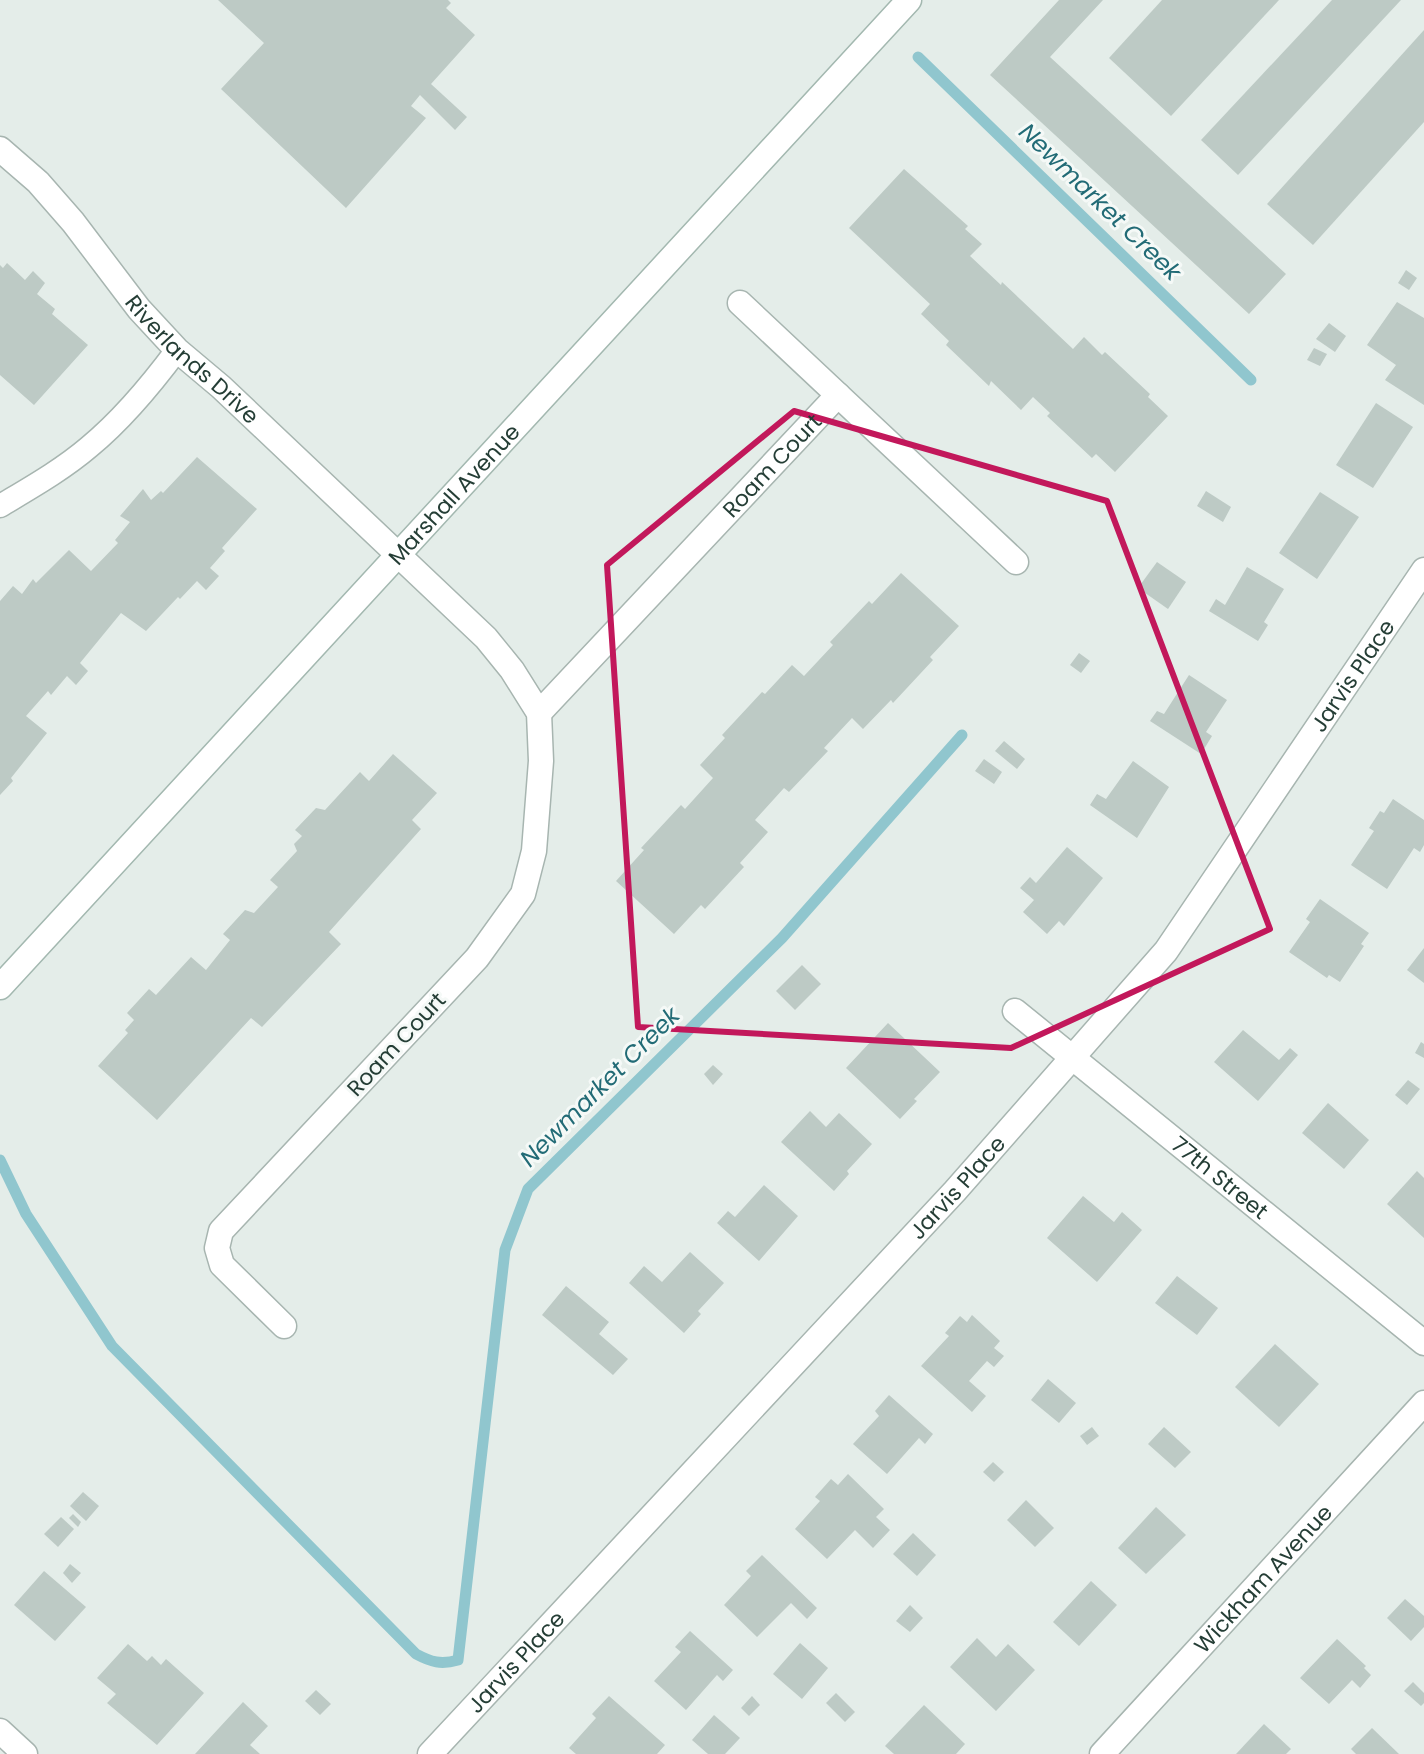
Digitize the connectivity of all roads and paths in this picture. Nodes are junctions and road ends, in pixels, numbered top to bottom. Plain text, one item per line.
1 (909, 0) edge
2 (0, 149) edge
3 (740, 303) dead end
4 (177, 350) junction
5 (838, 395) junction
6 (0, 506) edge
7 (399, 554) junction
8 (1016, 562) dead end
9 (1424, 570) edge
10 (539, 713) junction
11 (0, 987) edge
12 (1015, 1011) dead end
13 (1072, 1058) junction
14 (284, 1326) dead end
15 (1424, 1343) edge
16 (1424, 1403) edge
17 (0, 1731) edge
18 (25, 1754) edge
19 (430, 1754) edge
20 (1102, 1754) edge

1 - 7 street, Marshall Avenue
2 - 4 street, Riverlands Drive
3 - 5 street
4 - 6 lane
4 - 7 street, Riverlands Drive
5 - 8 street, Roam Court
5 - 10 street, Roam Court
7 - 10 street, Roam Court
7 - 11 street, Marshall Avenue
9 - 13 street, Jarvis Place
10 - 14 street, Roam Court
12 - 13 street, 77th Street
13 - 15 street, 77th Street
13 - 19 street, Jarvis Place
16 - 20 street, Wickham Avenue
17 - 18 street

